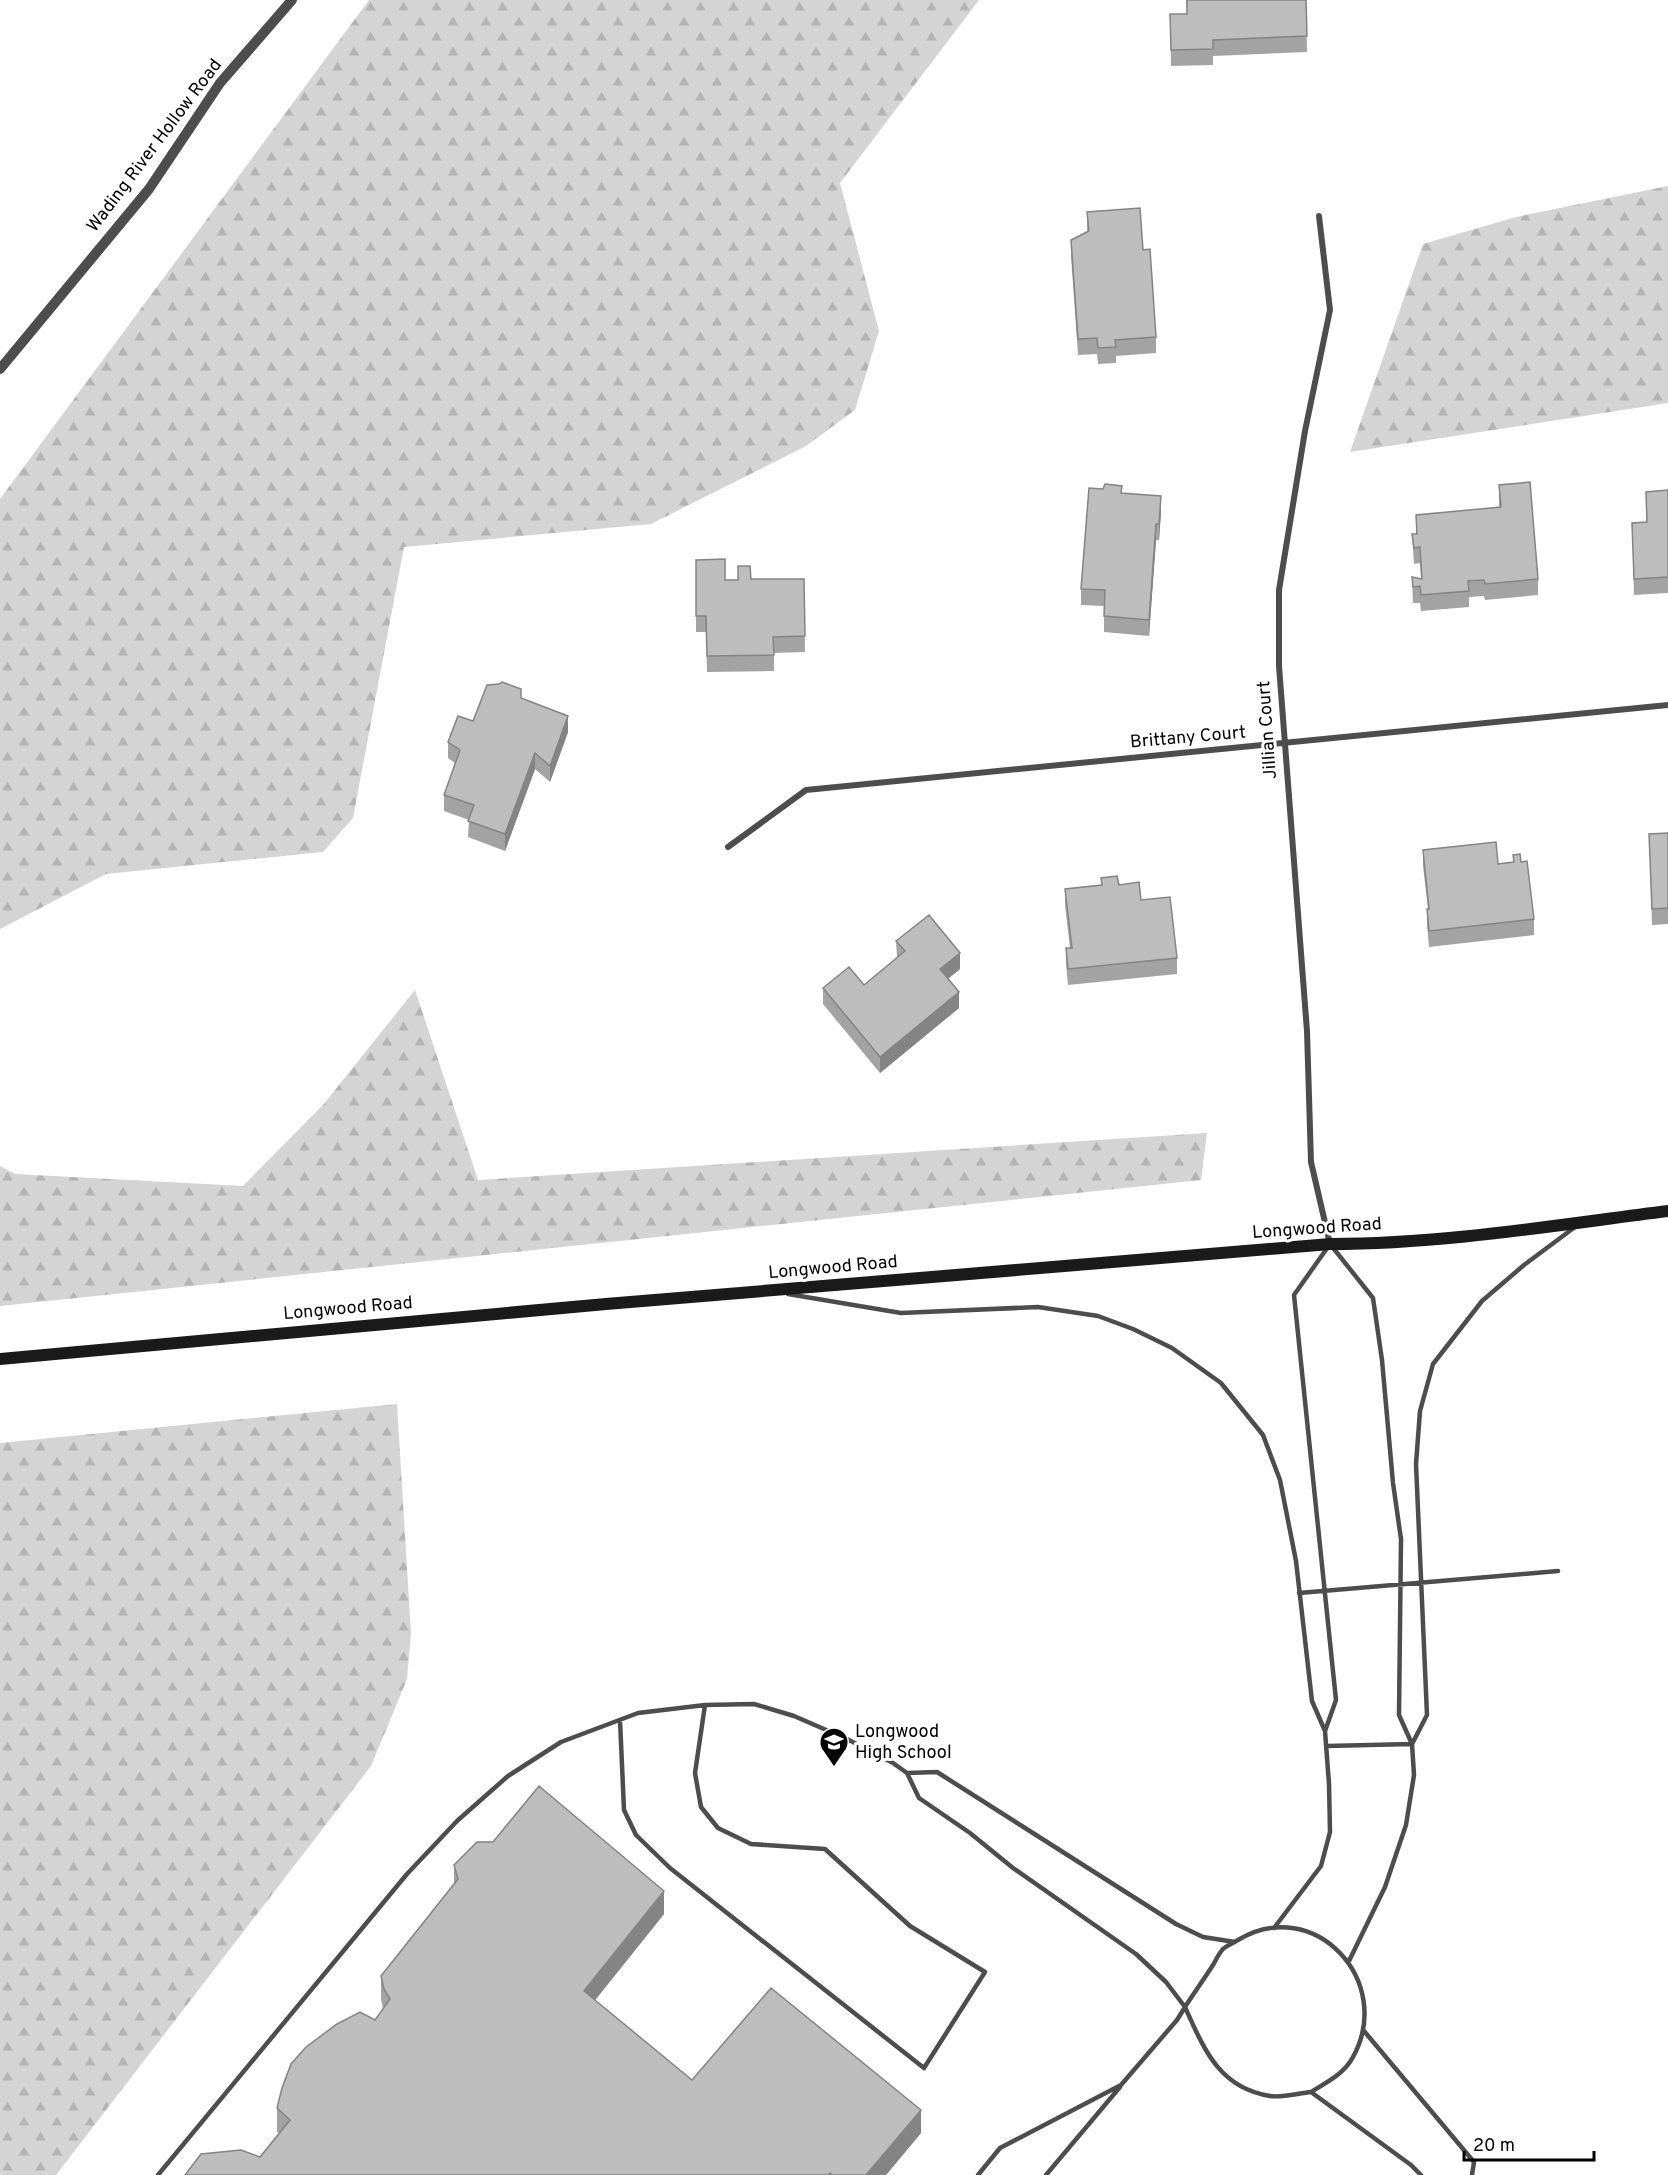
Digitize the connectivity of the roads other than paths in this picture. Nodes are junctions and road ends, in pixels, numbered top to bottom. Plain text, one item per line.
1 (292, 0) edge
2 (1319, 216) dead end
3 (0, 369) edge
4 (1668, 705) edge
5 (1284, 744) junction
6 (728, 847) dead end
7 (1668, 1211) edge
8 (1581, 1222) junction
9 (1330, 1244) junction
10 (773, 1291) junction
11 (0, 1359) edge
12 (1558, 1571) dead end
13 (1421, 1582) junction
14 (1401, 1585) junction
15 (1324, 1591) junction
16 (1299, 1593) junction
17 (705, 1705) junction
18 (620, 1720) junction
19 (1325, 1731) junction
20 (1412, 1744) junction
21 (1327, 1746) junction
22 (907, 1773) junction
23 (1274, 1928) junction
24 (1235, 1942) junction
25 (1349, 1961) junction
26 (1185, 2007) junction
27 (1364, 2031) junction
28 (1121, 2085) junction
29 (1311, 2092) junction
30 (158, 2175) edge
31 (978, 2175) edge
32 (1046, 2175) edge
33 (1421, 2175) edge
34 (1472, 2175) edge

1 - 3 street, Wading River Hollow Road
2 - 5 street, Jillian Court
4 - 5 street, Brittany Court
5 - 6 street, Brittany Court
5 - 9 street, Jillian Court
7 - 8 main road, Longwood Road
8 - 9 main road, Longwood Road
8 - 13 lane
9 - 10 main road, Longwood Road
9 - 14 lane
9 - 15 lane
10 - 11 main road, Longwood Road
10 - 16 lane
12 - 13 lane
13 - 14 lane
13 - 20 lane
14 - 15 lane
14 - 20 lane
15 - 16 lane
15 - 19 lane
16 - 19 lane
17 - 18 lane
17 - 18 lane
17 - 22 lane
18 - 30 lane
19 - 21 lane
20 - 21 lane
20 - 25 lane
21 - 23 lane
22 - 24 lane
22 - 26 lane
23 - 24 lane
23 - 25 lane
24 - 26 lane
25 - 27 lane
26 - 28 lane
26 - 29 lane
27 - 29 lane
27 - 34 lane
28 - 31 lane
28 - 32 lane
29 - 33 lane

